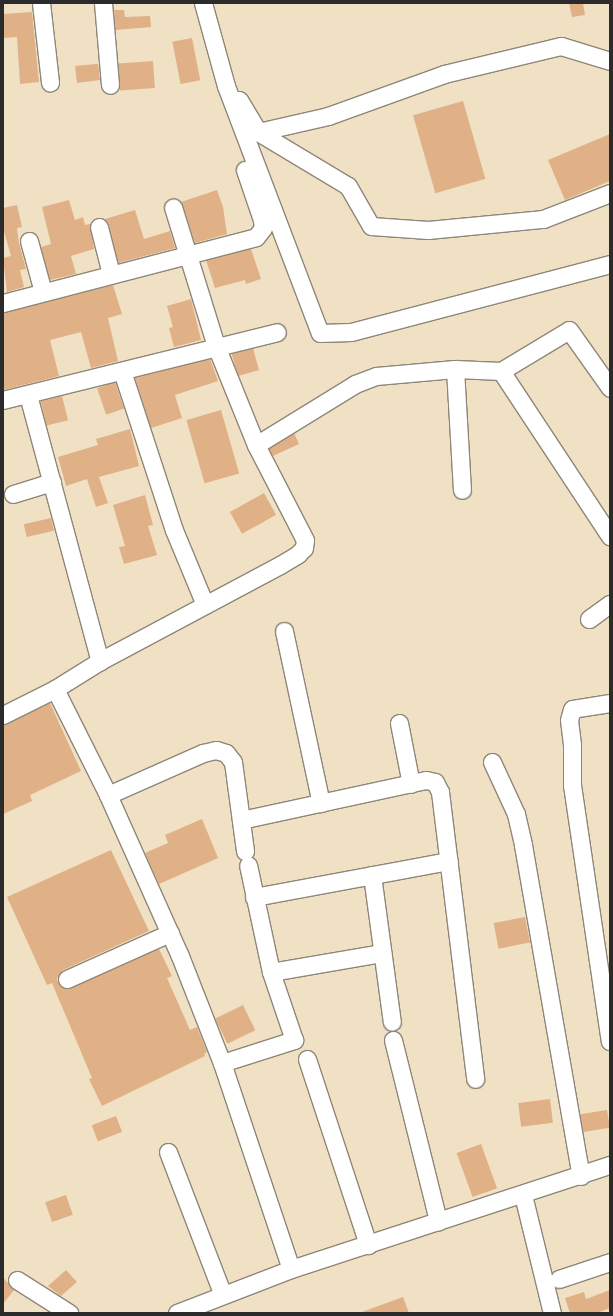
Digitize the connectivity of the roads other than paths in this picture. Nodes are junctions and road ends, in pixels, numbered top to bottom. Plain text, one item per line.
1 (40, 3) edge
2 (103, 3) edge
3 (203, 3) edge
4 (610, 61) edge
5 (223, 77) junction
6 (50, 82) dead end
7 (110, 85) dead end
8 (258, 132) junction
9 (610, 193) edge
10 (173, 207) dead end
11 (99, 227) dead end
12 (29, 241) dead end
13 (187, 253) junction
14 (610, 264) edge
15 (111, 274) junction
16 (43, 292) junction
17 (3, 303) edge
18 (276, 332) dead end
19 (216, 346) junction
20 (455, 369) junction
21 (122, 371) junction
22 (500, 371) junction
23 (610, 388) edge
24 (28, 395) junction
25 (3, 400) edge
26 (256, 445) junction
27 (52, 482) junction
28 (462, 490) dead end
29 (13, 494) dead end
30 (610, 536) edge
31 (610, 604) edge
32 (205, 605) junction
33 (589, 619) dead end
34 (284, 631) dead end
35 (100, 661) junction
36 (55, 690) junction
37 (610, 703) edge
38 (3, 715) edge
39 (399, 724) dead end
40 (492, 762) dead end
41 (411, 784) junction
42 (108, 795) junction
43 (321, 803) junction
44 (241, 820) junction
45 (449, 861) junction
46 (372, 875) junction
47 (254, 897) junction
48 (170, 933) junction
49 (382, 953) junction
50 (271, 972) junction
51 (67, 979) dead end
52 (392, 1022) dead end
53 (393, 1040) dead end
54 (610, 1041) edge
55 (307, 1059) dead end
56 (222, 1063) junction
57 (475, 1079) dead end
58 (168, 1152) dead end
59 (610, 1165) edge
60 (581, 1176) junction
61 (523, 1195) junction
62 (438, 1221) junction
63 (368, 1245) junction
64 (610, 1262) edge
65 (291, 1269) junction
66 (559, 1279) dead end
67 (18, 1280) dead end
68 (223, 1295) junction
69 (69, 1313) edge
70 (177, 1313) edge
71 (552, 1313) edge

1 - 6 street
2 - 7 street
3 - 5 street
4 - 8 street
5 - 8 street
5 - 13 street
5 - 14 street
8 - 9 street
10 - 13 street
11 - 15 street
12 - 16 street
13 - 15 street
13 - 19 street
15 - 16 street
16 - 17 street
18 - 19 street
19 - 21 street
19 - 26 street
20 - 22 street
20 - 26 street
20 - 28 street
21 - 24 street
21 - 32 street
22 - 23 street
22 - 30 street
24 - 25 street
24 - 27 street
26 - 32 street
27 - 29 street
27 - 35 street
31 - 33 street
32 - 35 street
34 - 43 street
35 - 36 street
36 - 38 street
36 - 42 street
37 - 54 street
39 - 41 street
40 - 60 street
41 - 43 street
41 - 45 street
42 - 44 street
42 - 48 street
43 - 44 street
44 - 47 street
45 - 46 street
45 - 57 street
46 - 47 street
46 - 49 street
47 - 50 street
48 - 51 street
48 - 56 street
49 - 50 street
49 - 52 street
50 - 56 street
53 - 62 street
55 - 63 street
56 - 65 street
58 - 68 street
59 - 60 street
60 - 61 street
61 - 62 street
61 - 71 street
62 - 63 street
63 - 65 street
64 - 66 street
65 - 68 street
67 - 69 street
68 - 70 street

